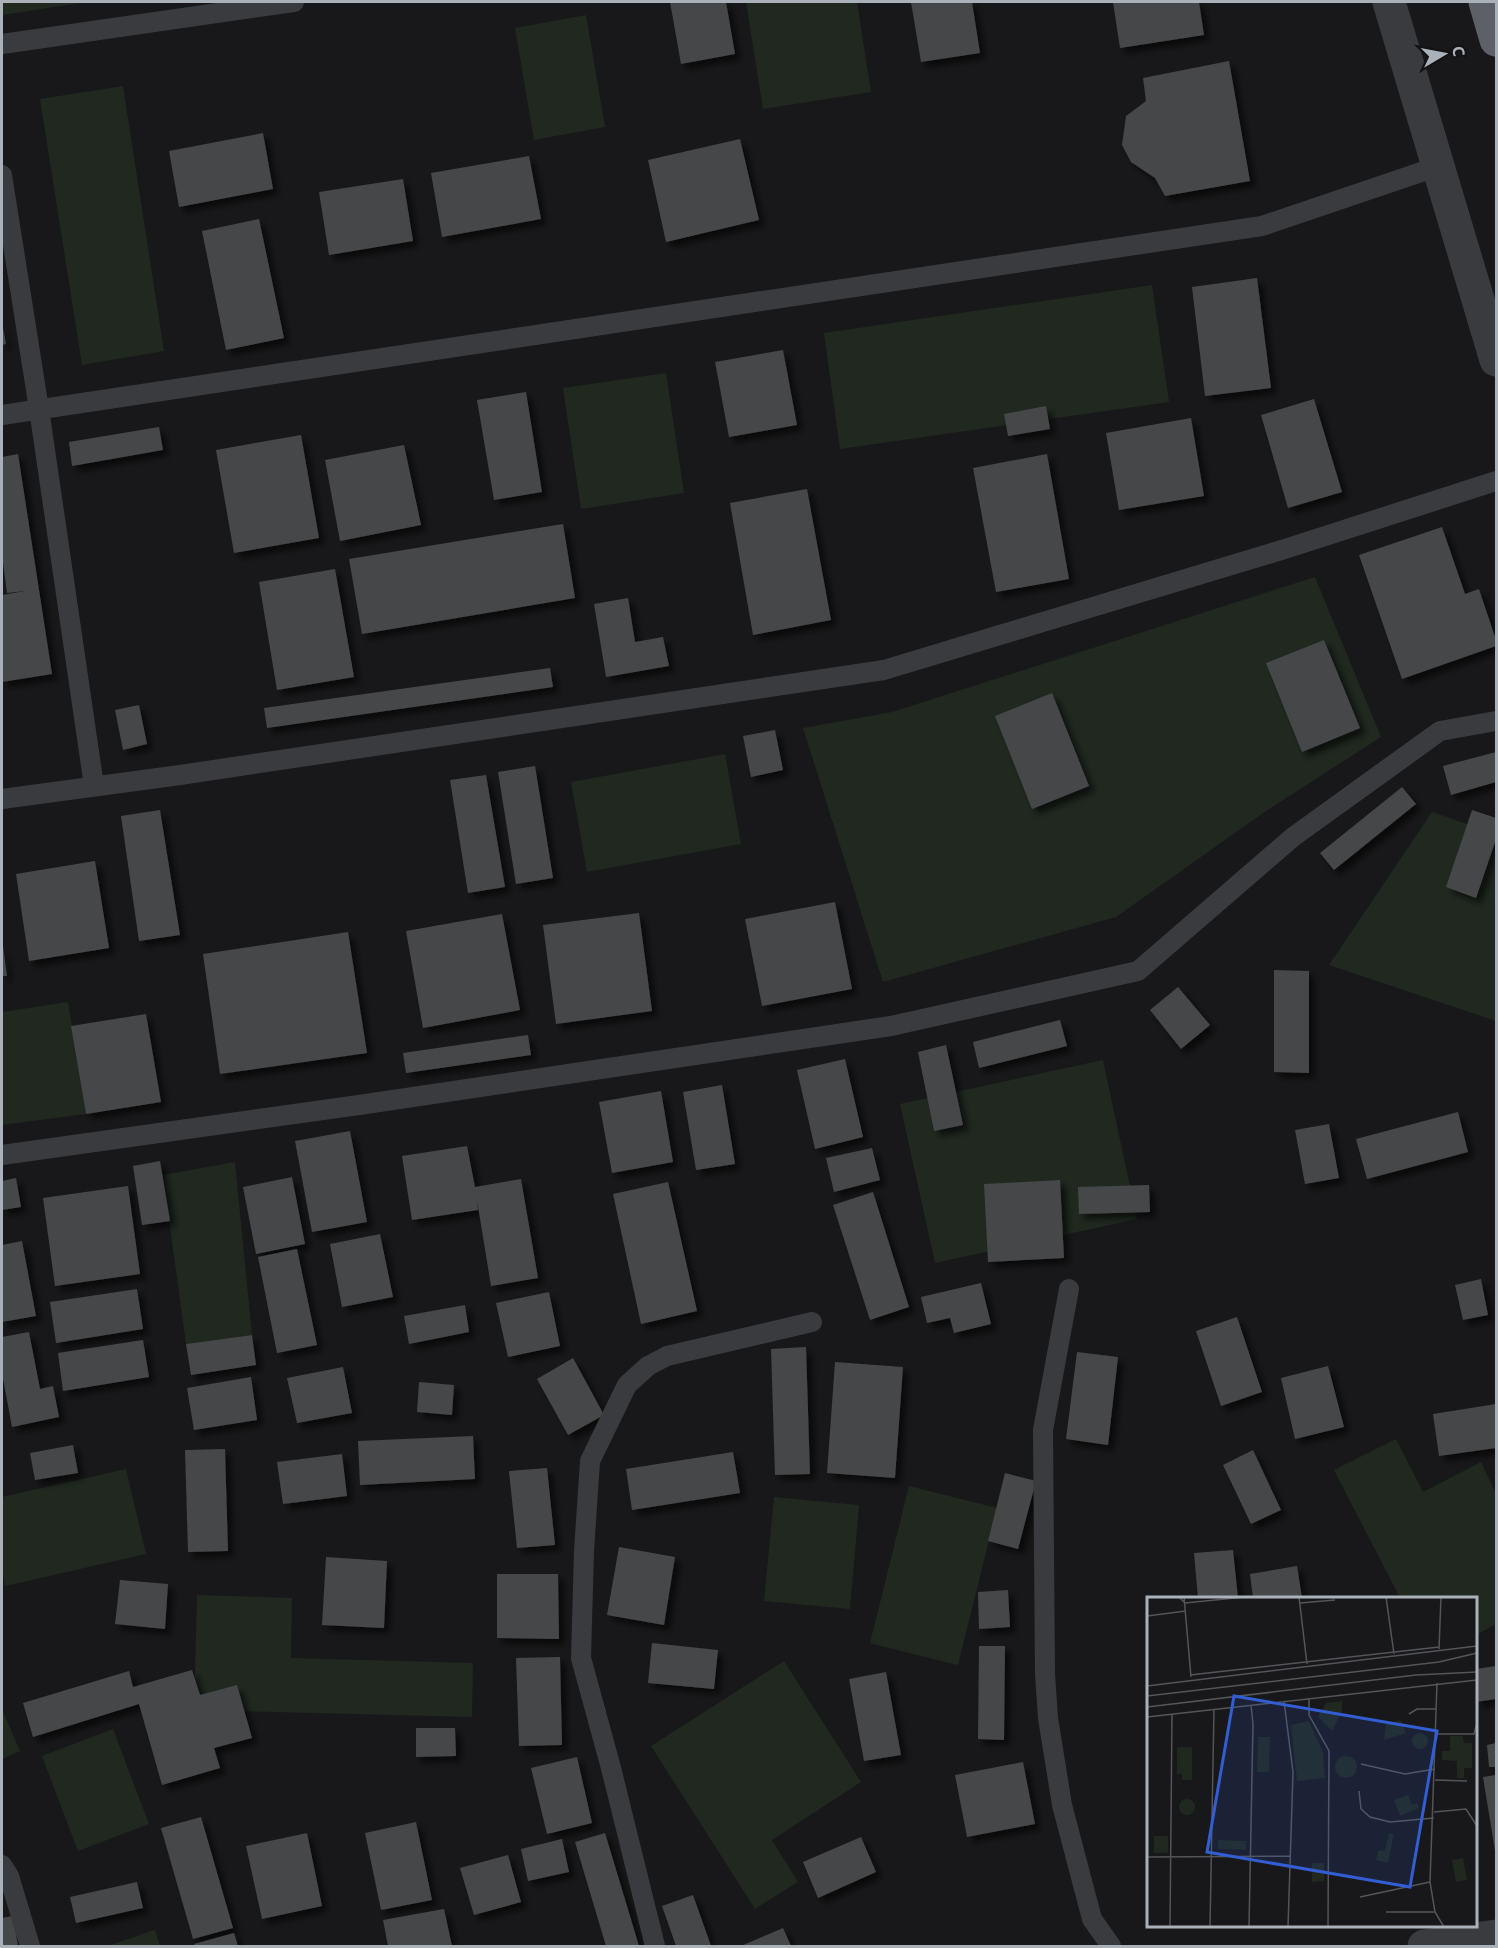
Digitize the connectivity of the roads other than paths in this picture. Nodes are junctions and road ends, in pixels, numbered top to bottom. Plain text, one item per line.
1 (294, 2) edge
2 (1389, 2) edge
3 (1485, 2) edge
4 (1497, 40) edge
5 (2, 44) edge
6 (1438, 166) junction
7 (2, 175) edge
8 (1497, 360) edge
9 (39, 409) junction
10 (2, 415) edge
11 (1497, 481) edge
12 (1497, 721) edge
13 (94, 786) junction
14 (2, 799) edge
15 (2, 1155) edge
16 (1069, 1290) dead end
17 (812, 1322) dead end
18 (2, 1865) edge
19 (1482, 1940) edge
20 (30, 1947) edge
21 (655, 1947) edge
22 (1111, 1947) edge
23 (1424, 1947) edge

1 - 5 lane
2 - 6 street
3 - 4 highway
6 - 8 street
6 - 9 lane
7 - 9 lane
9 - 10 lane
9 - 13 lane
11 - 13 lane
12 - 15 lane
13 - 14 lane
16 - 22 lane
17 - 21 lane
18 - 20 lane
19 - 23 street

